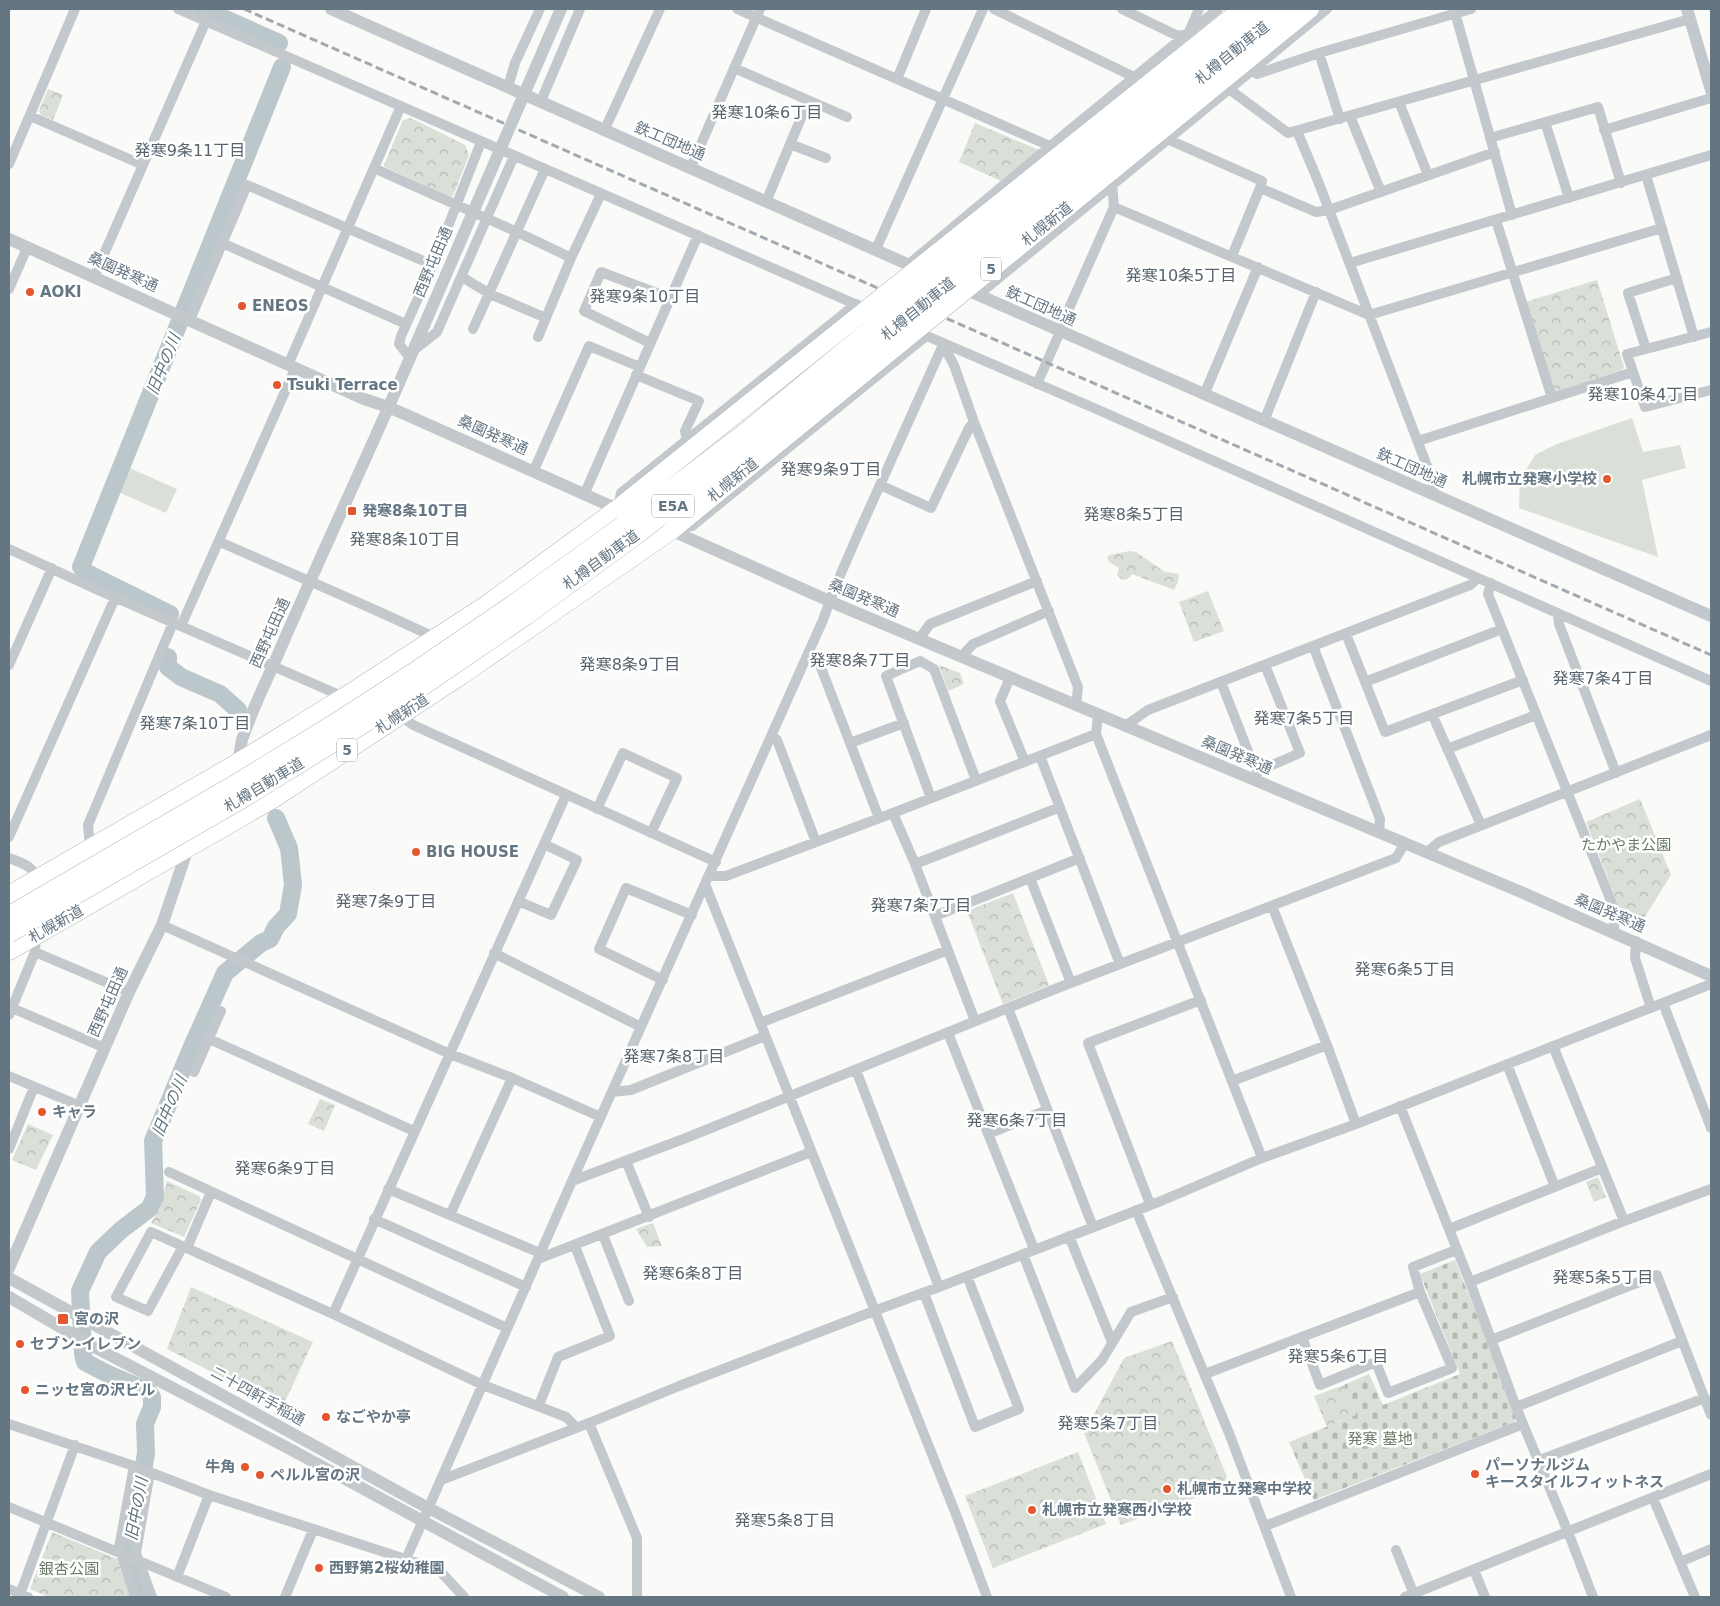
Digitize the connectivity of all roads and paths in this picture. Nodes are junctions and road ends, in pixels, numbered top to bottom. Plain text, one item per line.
1 (75, 9) edge
2 (178, 9) edge
3 (331, 9) edge
4 (540, 9) edge
5 (561, 9) edge
6 (580, 9) edge
7 (660, 9) edge
8 (737, 9) edge
9 (926, 9) edge
10 (983, 9) edge
11 (994, 9) edge
12 (1122, 9) edge
13 (1199, 9) edge
14 (1242, 9) edge
15 (1260, 9) edge
16 (1286, 9) edge
17 (1310, 9) edge
18 (1327, 9) edge
19 (1471, 9) edge
20 (1214, 10) edge
21 (1454, 11) edge
22 (758, 13) edge
23 (1689, 14) edge
24 (206, 21) junction
25 (1188, 34) junction
26 (1319, 53) junction
27 (1706, 57) edge
28 (734, 68) junction
29 (1252, 70) junction
30 (1134, 77) junction
31 (896, 79) junction
32 (1474, 81) junction
33 (508, 87) junction
34 (1229, 89) junction
35 (1711, 90) edge
36 (1711, 98) edge
37 (943, 100) junction
38 (541, 101) junction
39 (808, 101) junction
40 (1399, 102) junction
41 (401, 106) junction
42 (30, 116) junction
43 (847, 117) dead end
44 (1345, 117) junction
45 (1545, 122) junction
46 (1604, 130) junction
47 (604, 131) junction
48 (1296, 131) junction
49 (1490, 138) junction
50 (1167, 139) junction
51 (481, 142) junction
52 (790, 144) junction
53 (1050, 146) junction
54 (1494, 152) junction
55 (1711, 155) edge
56 (514, 156) junction
57 (826, 158) dead end
58 (9, 164) edge
59 (143, 165) junction
60 (374, 168) junction
61 (691, 168) junction
62 (545, 169) junction
63 (1428, 175) junction
64 (1646, 175) junction
65 (1621, 182) junction
66 (1112, 184) junction
67 (1260, 188) junction
68 (1381, 192) junction
69 (601, 194) junction
70 (1569, 198) junction
71 (766, 202) junction
72 (457, 206) junction
73 (1114, 207) junction
74 (1329, 210) junction
75 (1512, 215) junction
76 (487, 218) junction
77 (1496, 220) junction
78 (347, 228) junction
79 (1662, 228) junction
80 (516, 230) junction
81 (698, 235) junction
82 (9, 239) edge
83 (222, 243) junction
84 (28, 248) junction
85 (876, 249) junction
86 (1232, 256) junction
87 (571, 258) junction
88 (1350, 263) junction
89 (909, 264) junction
90 (433, 265) junction
91 (1258, 267) junction
92 (1512, 272) junction
93 (94, 277) junction
94 (462, 277) junction
95 (1677, 278) junction
96 (322, 287) junction
97 (9, 289) edge
98 (1316, 292) junction
99 (490, 294) junction
100 (978, 295) junction
101 (670, 298) junction
102 (856, 304) junction
103 (1370, 315) junction
104 (184, 317) junction
105 (546, 318) junction
106 (406, 324) junction
107 (473, 329) dead end
108 (1060, 332) junction
109 (1711, 332) edge
110 (926, 336) junction
111 (538, 337) dead end
112 (1694, 337) junction
113 (650, 343) junction
114 (943, 344) junction
115 (1646, 349) junction
116 (413, 351) junction
117 (292, 367) junction
118 (638, 371) junction
119 (1633, 372) junction
120 (1038, 384) junction
121 (1711, 390) edge
122 (1204, 394) junction
123 (1552, 398) junction
124 (388, 407) junction
125 (1264, 421) junction
126 (974, 422) junction
127 (687, 440) junction
128 (1418, 441) junction
129 (534, 470) junction
130 (880, 485) junction
131 (584, 495) junction
132 (1434, 495) junction
133 (617, 509) junction
134 (672, 530) junction
135 (220, 542) junction
136 (9, 549) edge
137 (52, 568) junction
138 (1478, 578) junction
139 (1038, 581) junction
140 (311, 583) junction
141 (1491, 583) junction
142 (115, 598) junction
143 (830, 601) junction
144 (1049, 611) junction
145 (1558, 614) junction
146 (1711, 616) edge
147 (177, 625) junction
148 (1502, 629) junction
149 (1346, 634) junction
150 (436, 638) junction
151 (919, 639) junction
152 (1313, 646) junction
153 (808, 653) junction
154 (961, 657) junction
155 (9, 665) edge
156 (1265, 665) junction
157 (273, 666) junction
158 (1010, 678) junction
159 (1522, 680) junction
160 (1711, 681) edge
161 (1220, 682) junction
162 (1365, 682) junction
163 (344, 697) junction
164 (1076, 706) junction
165 (1432, 714) junction
166 (400, 715) junction
167 (1098, 715) junction
168 (1536, 715) junction
169 (904, 723) junction
170 (1125, 726) junction
171 (1096, 734) junction
172 (1711, 735) edge
173 (771, 736) junction
174 (850, 743) junction
175 (1447, 749) junction
176 (1040, 756) junction
177 (1025, 762) junction
178 (237, 763) junction
179 (1616, 773) junction
180 (1257, 776) junction
181 (976, 780) junction
182 (1568, 792) junction
183 (566, 795) junction
184 (931, 798) junction
185 (1060, 807) junction
186 (597, 809) junction
187 (893, 813) junction
188 (879, 818) junction
189 (1481, 825) junction
190 (1379, 832) junction
191 (651, 833) junction
192 (9, 837) edge
193 (816, 842) junction
194 (1405, 843) junction
195 (544, 844) junction
196 (90, 848) junction
197 (187, 848) junction
198 (1427, 852) junction
199 (9, 858) edge
200 (1080, 858) junction
201 (716, 862) junction
202 (915, 864) junction
203 (1030, 878) junction
204 (37, 879) junction
205 (707, 880) junction
206 (9, 895) edge
207 (518, 901) junction
208 (1272, 906) junction
209 (692, 915) junction
210 (9, 916) edge
211 (935, 916) junction
212 (162, 925) junction
213 (1614, 931) junction
214 (9, 933) edge
215 (1636, 941) junction
216 (1178, 942) junction
217 (35, 944) junction
218 (948, 950) junction
219 (9, 951) edge
220 (494, 953) junction
221 (1120, 964) junction
222 (1711, 976) edge
223 (663, 980) junction
224 (1071, 983) junction
225 (1711, 984) edge
226 (129, 992) junction
227 (1201, 1000) junction
228 (1663, 1003) junction
229 (1008, 1008) junction
230 (1651, 1008) junction
231 (220, 1011) dead end
232 (10, 1012) edge
233 (975, 1021) junction
234 (760, 1023) junction
235 (641, 1027) junction
236 (948, 1032) junction
237 (764, 1036) junction
238 (209, 1039) junction
239 (1327, 1045) junction
240 (1553, 1046) junction
241 (106, 1048) junction
242 (450, 1054) junction
243 (1507, 1064) junction
244 (856, 1070) junction
245 (194, 1072) dead end
246 (9, 1076) edge
247 (512, 1078) junction
248 (1232, 1082) junction
249 (34, 1087) junction
250 (612, 1092) junction
251 (789, 1097) junction
252 (80, 1106) junction
253 (1400, 1106) junction
254 (1047, 1110) junction
255 (601, 1117) junction
256 (1710, 1123) edge
257 (1356, 1124) junction
258 (414, 1131) junction
259 (988, 1134) junction
260 (9, 1149) edge
261 (811, 1152) junction
262 (1262, 1158) junction
263 (626, 1161) junction
264 (1602, 1168) junction
265 (169, 1172) dead end
266 (572, 1181) junction
267 (1555, 1186) junction
268 (388, 1189) junction
269 (1711, 1189) edge
270 (211, 1192) junction
271 (1150, 1204) junction
272 (1136, 1210) junction
273 (450, 1215) junction
274 (649, 1217) junction
275 (374, 1219) junction
276 (1624, 1221) junction
277 (1093, 1227) junction
278 (1448, 1229) junction
279 (603, 1235) junction
280 (1069, 1236) junction
281 (575, 1246) junction
282 (185, 1247) junction
283 (1034, 1250) junction
284 (1456, 1250) junction
285 (1023, 1254) junction
286 (539, 1256) junction
287 (357, 1259) junction
288 (9, 1268) edge
289 (967, 1276) junction
290 (9, 1278) edge
291 (1470, 1282) junction
292 (526, 1287) junction
293 (939, 1287) junction
294 (1420, 1292) junction
295 (924, 1293) junction
296 (9, 1297) edge
297 (1173, 1297) junction
298 (629, 1301) dead end
299 (874, 1310) junction
300 (333, 1314) junction
301 (508, 1328) junction
302 (1302, 1337) junction
303 (1491, 1340) junction
304 (1682, 1341) junction
305 (1112, 1342) junction
306 (1205, 1374) junction
307 (483, 1385) junction
308 (1705, 1398) junction
309 (538, 1405) junction
310 (1516, 1407) junction
311 (1711, 1415) edge
312 (590, 1423) junction
313 (9, 1424) edge
314 (1523, 1424) junction
315 (576, 1427) junction
316 (74, 1445) junction
317 (1538, 1461) junction
318 (142, 1469) junction
319 (1711, 1474) edge
320 (442, 1480) junction
321 (209, 1495) junction
322 (1653, 1498) junction
323 (9, 1507) edge
324 (430, 1508) junction
325 (46, 1522) junction
326 (423, 1522) junction
327 (1266, 1526) junction
328 (313, 1530) junction
329 (1568, 1532) junction
330 (1711, 1549) edge
331 (1396, 1550) dead end
332 (121, 1554) junction
333 (406, 1559) junction
334 (137, 1560) junction
335 (1680, 1562) junction
336 (1474, 1570) junction
337 (177, 1577) junction
338 (9, 1589) edge
339 (22, 1596) edge
340 (1412, 1596) edge
341 (135, 1597) edge
342 (152, 1597) edge
343 (226, 1597) edge
344 (285, 1597) edge
345 (464, 1597) edge
346 (563, 1597) edge
347 (599, 1597) edge
348 (637, 1597) edge
349 (987, 1597) edge
350 (1291, 1597) edge
351 (1485, 1597) edge
352 (1593, 1597) edge
353 (1695, 1597) edge

1 - 42 street
2 - 24 street
3 - 33 street, 鉄工団地通
4 - 33 street
5 - 116 street, 西野屯田通, bridge
6 - 38 street
7 - 47 street
8 - 22 street
9 - 31 street
10 - 37 street
11 - 30 street
12 - 25 street
13 - 25 street
14 - 133 highway, bridge
15 - 210 highway, 札樽自動車道 / E5A, bridge
16 - 214 highway, 札樽自動車道 / E5A, bridge
17 - 134 highway, 札幌新道 / 5, bridge
18 - 29 street
19 - 21 street
20 - 25 street
21 - 26 street
21 - 32 street
22 - 28 street
22 - 31 street
23 - 27 street
23 - 32 street
24 - 41 street
24 - 59 street
25 - 30 street
26 - 29 street
26 - 44 street
27 - 35 street
28 - 39 street
28 - 61 street
29 - 34 street
30 - 53 street
31 - 37 street
32 - 40 street
32 - 49 street
33 - 38 street, 鉄工団地通
34 - 48 street
34 - 50 street
36 - 46 street
37 - 53 street
37 - 85 street
38 - 47 street, 鉄工団地通
39 - 43 street
39 - 52 street
40 - 44 street
40 - 63 street
41 - 51 street
41 - 60 street
42 - 58 street
42 - 59 street
44 - 48 street
44 - 68 street
45 - 46 street
45 - 49 street
45 - 70 street
46 - 65 street
47 - 61 street, 鉄工団地通
48 - 74 street
49 - 54 street
50 - 66 street
50 - 67 street
51 - 56 street
51 - 72 street
52 - 57 street
52 - 71 street
53 - 89 street
54 - 63 street
54 - 75 street
55 - 64 street
56 - 62 street
56 - 76 street
59 - 93 street
60 - 72 street
60 - 78 street
61 - 71 street, 鉄工団地通
62 - 69 street
62 - 80 street
63 - 68 street
64 - 65 street
64 - 79 street
65 - 70 street
66 - 73 street
66 - 100 street
67 - 74 street
67 - 86 street
68 - 74 street
69 - 81 street
69 - 87 street
70 - 75 street
71 - 85 street, 鉄工団地通
72 - 76 street
72 - 90 street
73 - 86 street
73 - 108 street
74 - 88 street
75 - 77 street
76 - 80 street
76 - 94 street
77 - 88 street
77 - 92 street
78 - 83 street
78 - 90 street
78 - 96 street
79 - 92 street
79 - 95 street
80 - 87 street
80 - 99 street
81 - 101 street
81 - 102 street
82 - 84 street, 桑園発寒通
83 - 96 street
83 - 104 street
84 - 93 street, 桑園発寒通
84 - 97 street
85 - 89 street, 鉄工団地通
86 - 91 street
87 - 105 street
88 - 103 street
89 - 100 street, 鉄工団地通
90 - 106 street
91 - 98 street
91 - 122 street
92 - 103 street
92 - 123 street
93 - 104 street, 桑園発寒通
94 - 99 street
94 - 116 street
95 - 112 street
95 - 115 street
96 - 106 street
96 - 117 street
98 - 103 street
98 - 125 street
99 - 105 street
99 - 107 street
100 - 108 street, 鉄工団地通
101 - 113 street
101 - 113 street
102 - 110 street
102 - 127 street
103 - 128 street
104 - 117 street, 桑園発寒通
105 - 111 street
106 - 116 street
108 - 120 street
108 - 122 street, 鉄工団地通
109 - 112 street
110 - 114 street
110 - 134 street
112 - 115 street
113 - 118 street
114 - 120 street
114 - 126 street
114 - 130 street
115 - 119 street
116 - 124 street, 西野屯田通
117 - 124 street, 桑園発寒通
117 - 135 street
118 - 127 street
118 - 129 street
118 - 131 street
119 - 121 street
119 - 123 street
120 - 138 street
122 - 125 street, 鉄工団地通
123 - 128 street
124 - 129 street, 桑園発寒通
124 - 140 street, 西野屯田通
125 - 132 street, 鉄工団地通
126 - 130 street
126 - 139 street
127 - 133 street
128 - 132 street
129 - 131 street, 桑園発寒通
130 - 143 street
131 - 133 street, 桑園発寒通
132 - 146 street, 鉄工団地通
133 - 134 street, 桑園発寒通
133 - 150 highway
134 - 143 street, 桑園発寒通
134 - 166 highway, 札幌新道 / 5
135 - 140 street
135 - 147 street
136 - 137 street
137 - 142 street
137 - 155 street
138 - 141 street
138 - 149 street
139 - 144 street
139 - 151 street
140 - 150 street
140 - 157 street, 西野屯田通
141 - 145 street
141 - 148 street
142 - 147 street
142 - 192 street
143 - 151 street, 桑園発寒通
143 - 153 street
144 - 154 street
144 - 164 street
145 - 160 street
145 - 179 street
147 - 157 street
147 - 196 street
148 - 159 street
148 - 162 street
149 - 152 street
149 - 162 street
150 - 163 highway
151 - 154 street, 桑園発寒通
152 - 156 street
152 - 190 street
153 - 173 street
153 - 174 street
154 - 158 street, 桑園発寒通
156 - 161 street
156 - 180 street
157 - 163 street
157 - 178 street, 西野屯田通
158 - 164 street, 桑園発寒通
158 - 177 street
159 - 165 street
159 - 168 street
161 - 170 street
161 - 180 street
162 - 165 street
163 - 178 highway
164 - 167 street, 桑園発寒通
165 - 175 street
166 - 183 street
166 - 197 highway, 札幌新道 / 5
167 - 170 street, 桑園発寒通
167 - 171 street
168 - 175 street
168 - 182 street
169 - 174 street
169 - 181 street
169 - 184 street
170 - 180 street, 桑園発寒通
171 - 176 street
171 - 216 street
172 - 179 street
173 - 193 street
173 - 201 street
174 - 188 street
175 - 189 street
176 - 177 street
176 - 185 street
177 - 181 street
178 - 196 highway
178 - 197 street, 西野屯田通
179 - 182 street
180 - 190 street, 桑園発寒通
181 - 184 street
182 - 189 street
182 - 213 street
183 - 186 street
183 - 195 street
184 - 187 street
185 - 200 street
185 - 202 street
186 - 191 street
186 - 191 street
187 - 188 street
187 - 202 street
188 - 193 street
189 - 198 street
190 - 194 street, 桑園発寒通
191 - 201 street
193 - 205 street
194 - 198 street, 桑園発寒通
194 - 208 street
195 - 207 street
195 - 207 street
196 - 204 highway
197 - 212 street, 西野屯田通
197 - 217 highway, 札幌新道 / 5
198 - 213 street, 桑園発寒通
199 - 204 street
200 - 203 street
200 - 221 street
201 - 205 street
202 - 211 street
203 - 211 street
203 - 224 street
204 - 206 highway
204 - 217 street
205 - 209 street
205 - 234 street
207 - 220 street
208 - 216 street
208 - 239 street
209 - 223 street
209 - 223 street
211 - 218 street
212 - 226 street, 西野屯田通
212 - 242 street
213 - 215 street, 桑園発寒通
215 - 222 street, 桑園発寒通
215 - 230 street
216 - 221 street
216 - 227 street
217 - 219 highway, 札幌新道 / 5
217 - 226 street
217 - 232 street
218 - 233 street
218 - 234 street
220 - 235 street
220 - 242 street
221 - 224 street
223 - 235 street
224 - 229 street
225 - 228 street
226 - 241 street, 西野屯田通
227 - 248 street
227 - 271 street
228 - 230 street
228 - 256 street
229 - 233 street
229 - 254 street
230 - 240 street
231 - 238 street
232 - 241 street
233 - 236 street
234 - 237 street
235 - 250 street
236 - 244 street
236 - 259 street
237 - 250 street
237 - 251 street
238 - 245 street
238 - 258 street
239 - 248 street
239 - 257 street
240 - 243 street
240 - 264 street
241 - 252 street, 西野屯田通
242 - 247 street
242 - 258 street
243 - 253 street
243 - 267 street
244 - 251 street
244 - 293 street
246 - 249 street
247 - 255 street
247 - 273 street
248 - 262 street
249 - 252 street
249 - 260 street
250 - 255 street
251 - 261 street
251 - 263 street
252 - 288 street, 西野屯田通
253 - 257 street
253 - 278 street
254 - 259 street
254 - 277 street
255 - 266 street
257 - 262 street
258 - 268 street
259 - 283 street
261 - 274 street
261 - 299 street
262 - 271 street
263 - 266 street
263 - 274 street
264 - 267 street
264 - 276 street
265 - 270 street
266 - 286 street
267 - 278 street
268 - 273 street
268 - 275 street
269 - 276 street
270 - 282 street
270 - 287 street
271 - 272 street
272 - 277 street
272 - 297 street
273 - 286 street
274 - 279 street
275 - 287 street
275 - 292 street
276 - 291 street
277 - 280 street
278 - 284 street
279 - 281 street
279 - 298 street
280 - 283 street
280 - 305 street
281 - 286 street
281 - 309 street
282 - 282 street
282 - 300 street
283 - 285 street
284 - 291 street
284 - 294 street
285 - 289 street
285 - 305 street
286 - 292 street
287 - 300 street
287 - 301 street
289 - 293 street
289 - 295 street
290 - 324 street, 二十四軒手稲通
291 - 303 street
292 - 301 street
293 - 295 street
294 - 302 street
294 - 302 street
295 - 299 street
296 - 326 street, 二十四軒手稲通
297 - 305 street
297 - 306 street
299 - 312 street
299 - 349 street
300 - 307 street
301 - 307 street
302 - 306 street
303 - 304 street
303 - 310 street
304 - 308 street
304 - 310 street
306 - 327 street
307 - 309 street
307 - 320 street
308 - 311 street
308 - 317 street
309 - 315 street
310 - 314 street
312 - 315 street
312 - 348 street
313 - 316 street
314 - 317 street
314 - 327 street
315 - 320 street
316 - 318 street
316 - 325 street
317 - 329 street
318 - 321 street
318 - 332 street
318 - 334 street
319 - 322 street
320 - 324 street
321 - 328 street
321 - 337 street
322 - 329 street
322 - 335 street
323 - 325 street
324 - 326 street
324 - 347 street, 二十四軒手稲通
325 - 332 street
325 - 339 street
326 - 333 street
326 - 346 street, 二十四軒手稲通
327 - 350 street
328 - 333 street
328 - 344 street
329 - 336 street
329 - 352 street
330 - 335 street
331 - 340 street
332 - 334 street
332 - 341 street
333 - 345 street
334 - 337 street
334 - 342 street
335 - 353 street
336 - 340 street
336 - 351 street
337 - 343 street
338 - 339 street

